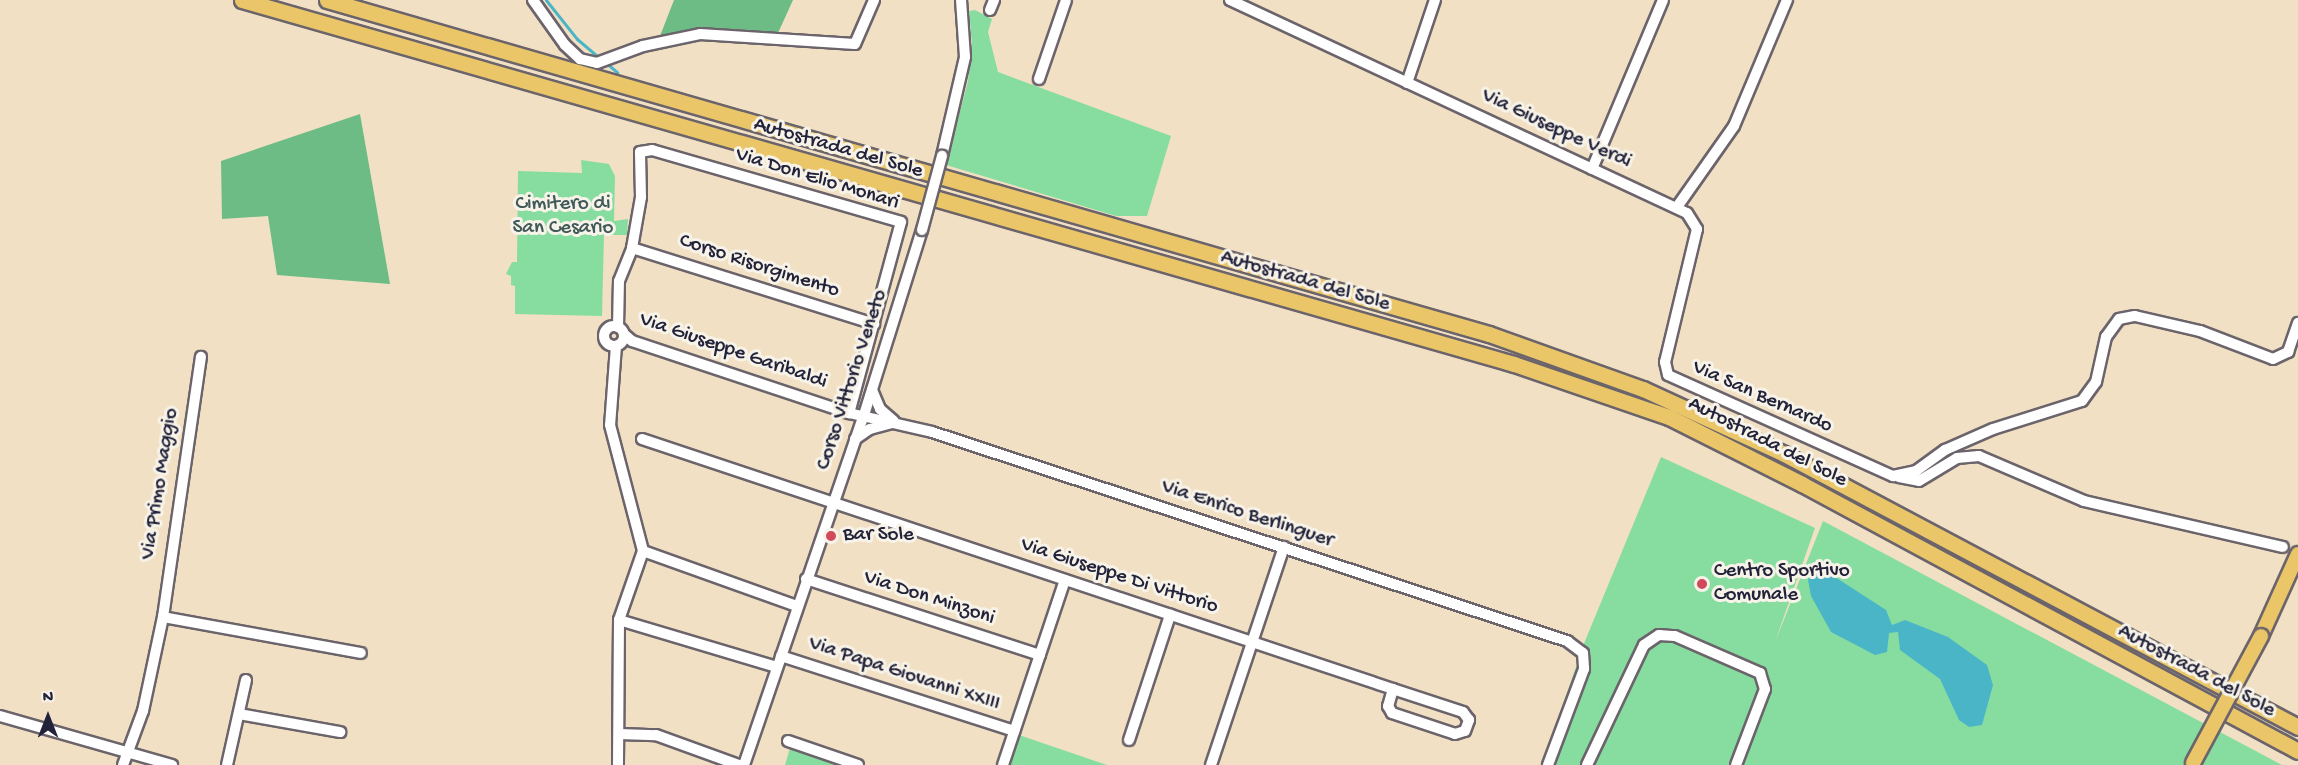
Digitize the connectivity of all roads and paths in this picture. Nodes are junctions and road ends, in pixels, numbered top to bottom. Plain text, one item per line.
1 (242, 0) edge
2 (327, 0) edge
3 (533, 0) edge
4 (874, 0) edge
5 (961, 0) edge
6 (1066, 0) edge
7 (1230, 0) edge
8 (1435, 0) edge
9 (1663, 0) edge
10 (1787, 0) edge
11 (1039, 79) dead end
12 (1407, 83) junction
13 (1592, 169) junction
14 (1677, 207) junction
15 (1687, 213) joint
16 (632, 248) junction
17 (2298, 323) edge
18 (874, 324) junction
19 (621, 331) junction
20 (616, 346) junction
21 (201, 357) dead end
22 (872, 390) junction
23 (849, 412) junction
24 (864, 415) junction
25 (896, 423) junction
26 (642, 439) dead end
27 (855, 440) junction
28 (1899, 477) junction
29 (832, 504) junction
30 (1284, 547) junction
31 (2283, 547) dead end
32 (643, 551) junction
33 (2298, 554) edge
34 (806, 579) junction
35 (1065, 580) junction
36 (797, 606) junction
37 (1170, 615) junction
38 (163, 617) junction
39 (619, 620) junction
40 (1251, 641) junction
41 (361, 653) dead end
42 (1040, 655) junction
43 (779, 661) junction
44 (246, 680) dead end
45 (1393, 689) junction
46 (239, 714) junction
47 (0, 716) edge
48 (2298, 727) edge
49 (1014, 731) junction
50 (340, 732) dead end
51 (619, 734) dead end
52 (1130, 740) dead end
53 (788, 741) dead end
54 (129, 751) junction
55 (2298, 751) edge
56 (2193, 764) edge
57 (123, 765) edge
58 (172, 765) edge
59 (227, 765) edge
60 (618, 765) edge
61 (739, 765) edge
62 (744, 765) edge
63 (858, 765) edge
64 (1003, 765) edge
65 (1211, 765) edge
66 (1548, 765) edge
67 (1587, 765) edge
68 (1736, 765) edge

1 - 55 highway, Autostrada del Sole
2 - 48 highway, Autostrada del Sole
3 - 4 street
5 - 22 street, Corso Vittorio Veneto, bridge
6 - 11 street
7 - 12 street, Via Giuseppe Verdi
8 - 12 street
9 - 13 street
10 - 14 street
12 - 13 street, Via Giuseppe Verdi
13 - 14 street, Via Giuseppe Verdi
14 - 15 street, Via Giuseppe Verdi
15 - 28 street, Via San Bernardo
16 - 18 street, Corso Risorgimento
16 - 18 street, Via Don Elio Monari
16 - 19 street
17 - 28 street
18 - 23 street, Via Don Elio Monari
19 - 20 street
19 - 20 street
19 - 23 street, Via Giuseppe Garibaldi
20 - 32 street
21 - 38 street, Via Primo Maggio
22 - 24 street, Corso Vittorio Veneto
22 - 25 street
23 - 24 street, Via Giuseppe Garibaldi
24 - 25 street, Via Enrico Berlinguer
24 - 27 street, Corso Vittorio Veneto
25 - 27 street
25 - 30 street, Via Enrico Berlinguer
26 - 29 street, Via Giuseppe Di Vittorio
27 - 29 street, Corso Vittorio Veneto
28 - 31 street, Via San Bernardo
29 - 34 street, Corso Vittorio Veneto
29 - 35 street, Via Giuseppe Di Vittorio
30 - 40 street
30 - 66 street, Via Enrico Berlinguer
32 - 36 street
32 - 39 street
33 - 56 main road, bridge
34 - 36 street, Corso Vittorio Veneto
34 - 42 street, Via Don Minzoni
35 - 37 street, Via Giuseppe Di Vittorio
35 - 42 street
36 - 43 street, Corso Vittorio Veneto
37 - 40 street, Via Giuseppe Di Vittorio
37 - 52 street
38 - 41 street
38 - 54 street, Via Primo Maggio
39 - 43 street, Via Papa Giovanni XXIII
39 - 60 street
40 - 45 street, Via Giuseppe Di Vittorio
40 - 65 street
42 - 49 street
43 - 49 street, Via Papa Giovanni XXIII
43 - 62 street, Corso Vittorio Veneto
44 - 46 street
45 - 45 street, Via Giuseppe Di Vittorio
46 - 50 street
46 - 59 street
47 - 54 street
49 - 64 street
51 - 61 street
53 - 63 street
54 - 57 street, Via Primo Maggio
54 - 58 street
67 - 68 street

